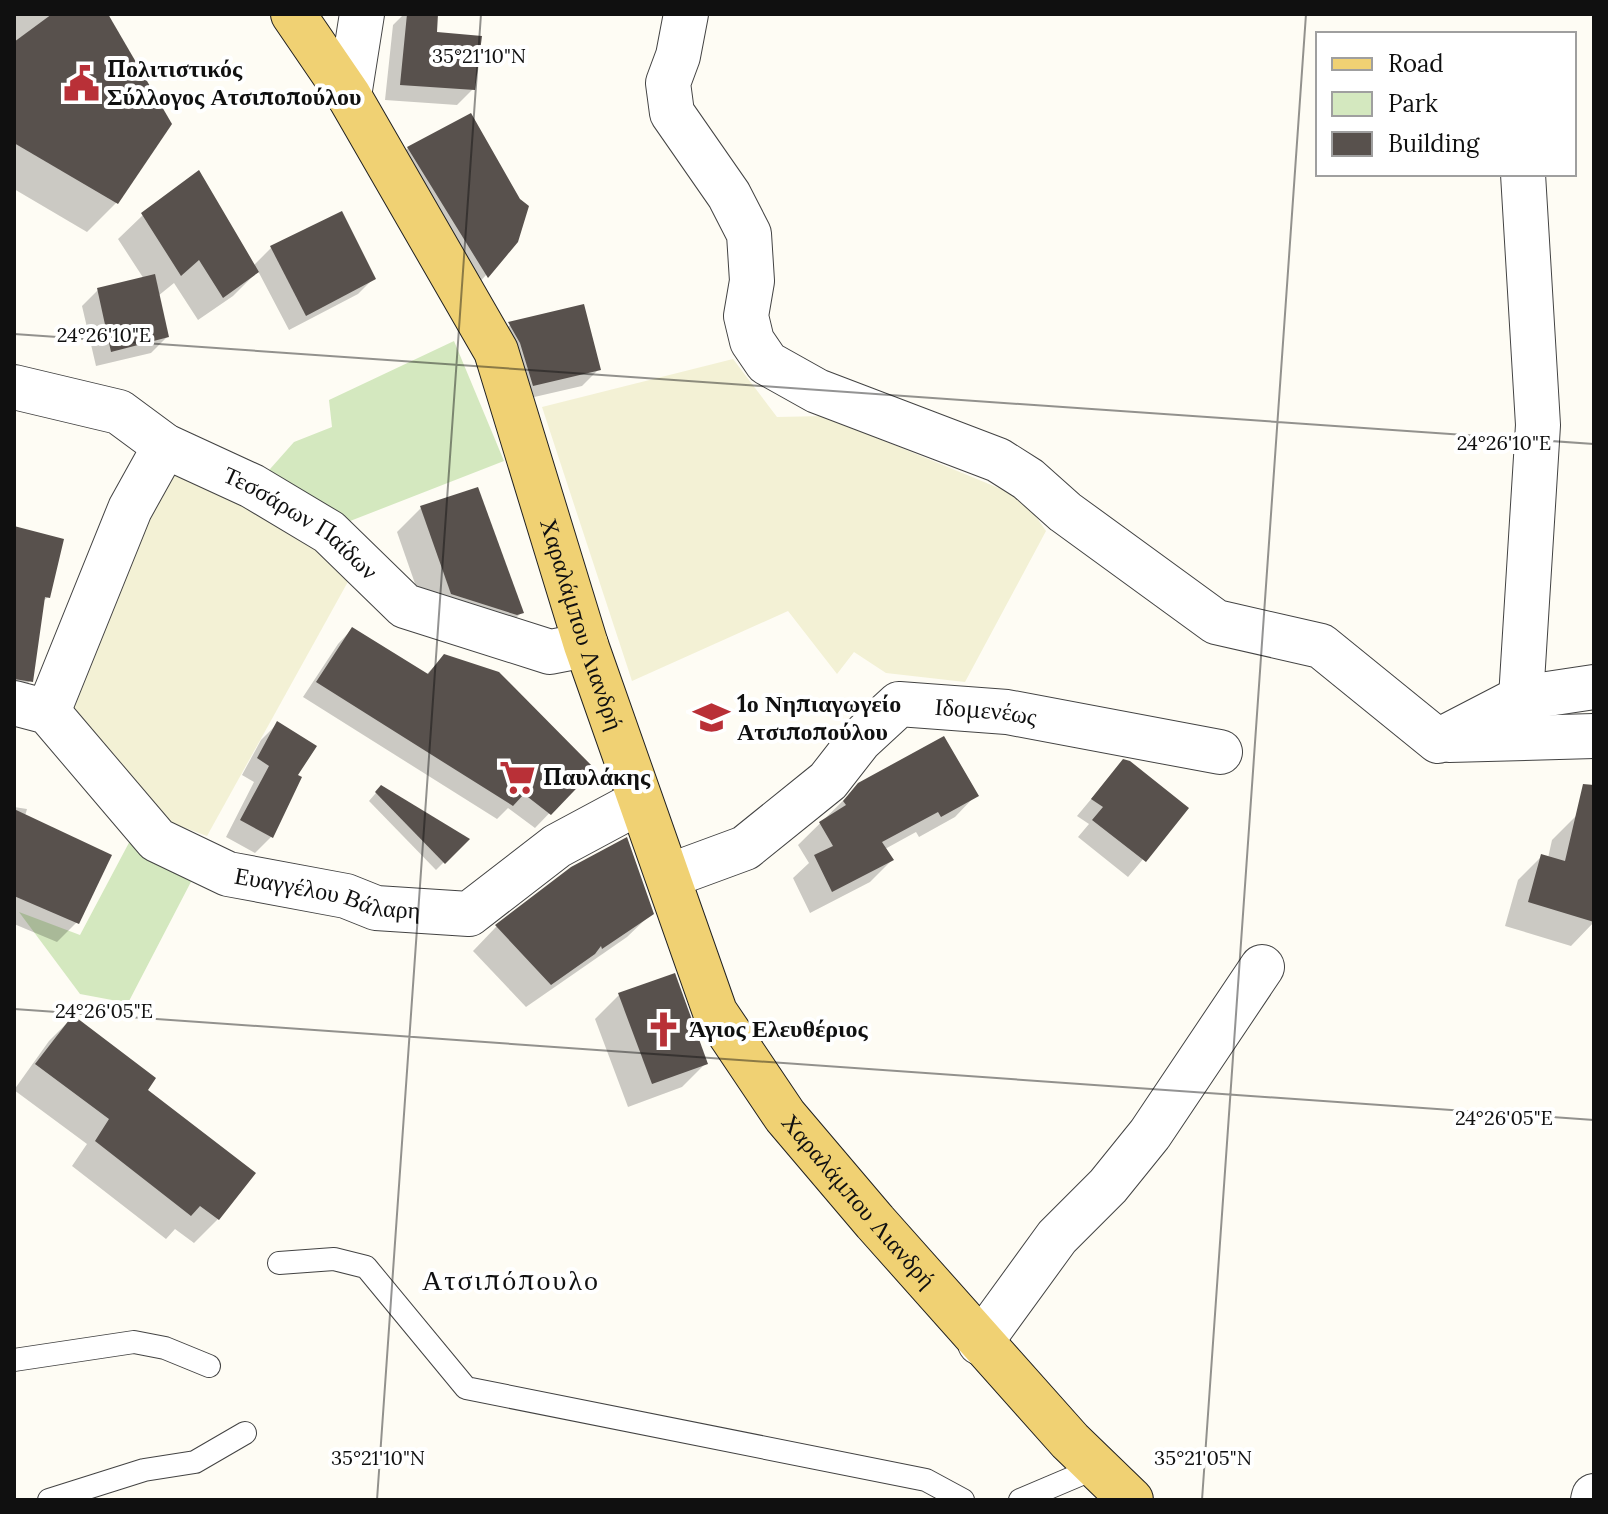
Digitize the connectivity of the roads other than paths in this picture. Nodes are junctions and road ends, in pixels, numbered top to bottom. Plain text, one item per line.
1 (293, 14) edge
2 (362, 14) edge
3 (686, 14) edge
4 (349, 96) junction
5 (1523, 176) edge
6 (14, 387) edge
7 (165, 446) junction
8 (586, 645) junction
9 (1594, 687) edge
10 (1521, 698) junction
11 (31, 707) edge
12 (1594, 736) edge
13 (1438, 741) junction
14 (1220, 752) dead end
15 (639, 802) junction
16 (669, 876) junction
17 (1262, 967) dead end
18 (279, 1263) dead end
19 (980, 1343) junction
20 (14, 1360) edge
21 (209, 1366) dead end
22 (245, 1433) dead end
23 (1084, 1454) junction
24 (49, 1500) edge
25 (963, 1500) edge
26 (1020, 1500) edge
27 (1131, 1500) edge

1 - 4 main road, Χαραλάμπου Λιανδρή
2 - 4 street
3 - 13 street
4 - 8 main road, Χαραλάμπου Λιανδρή
5 - 10 street
6 - 7 street, Τεσσάρων Παίδων
7 - 8 street, Τεσσάρων Παίδων
7 - 11 street, Ευαγγέλου Βάλαρη
8 - 15 main road, Χαραλάμπου Λιανδρή
9 - 10 street
10 - 13 street
11 - 15 street, Ευαγγέλου Βάλαρη
12 - 13 street
14 - 16 street, Ιδομενέως
15 - 16 main road, Χαραλάμπου Λιανδρή
16 - 19 main road, Χαραλάμπου Λιανδρή
17 - 19 street
18 - 25 lane
19 - 23 main road, Χαραλάμπου Λιανδρή
20 - 21 lane
22 - 24 lane
23 - 26 lane
23 - 27 main road, Χαραλάμπου Λιανδρή

